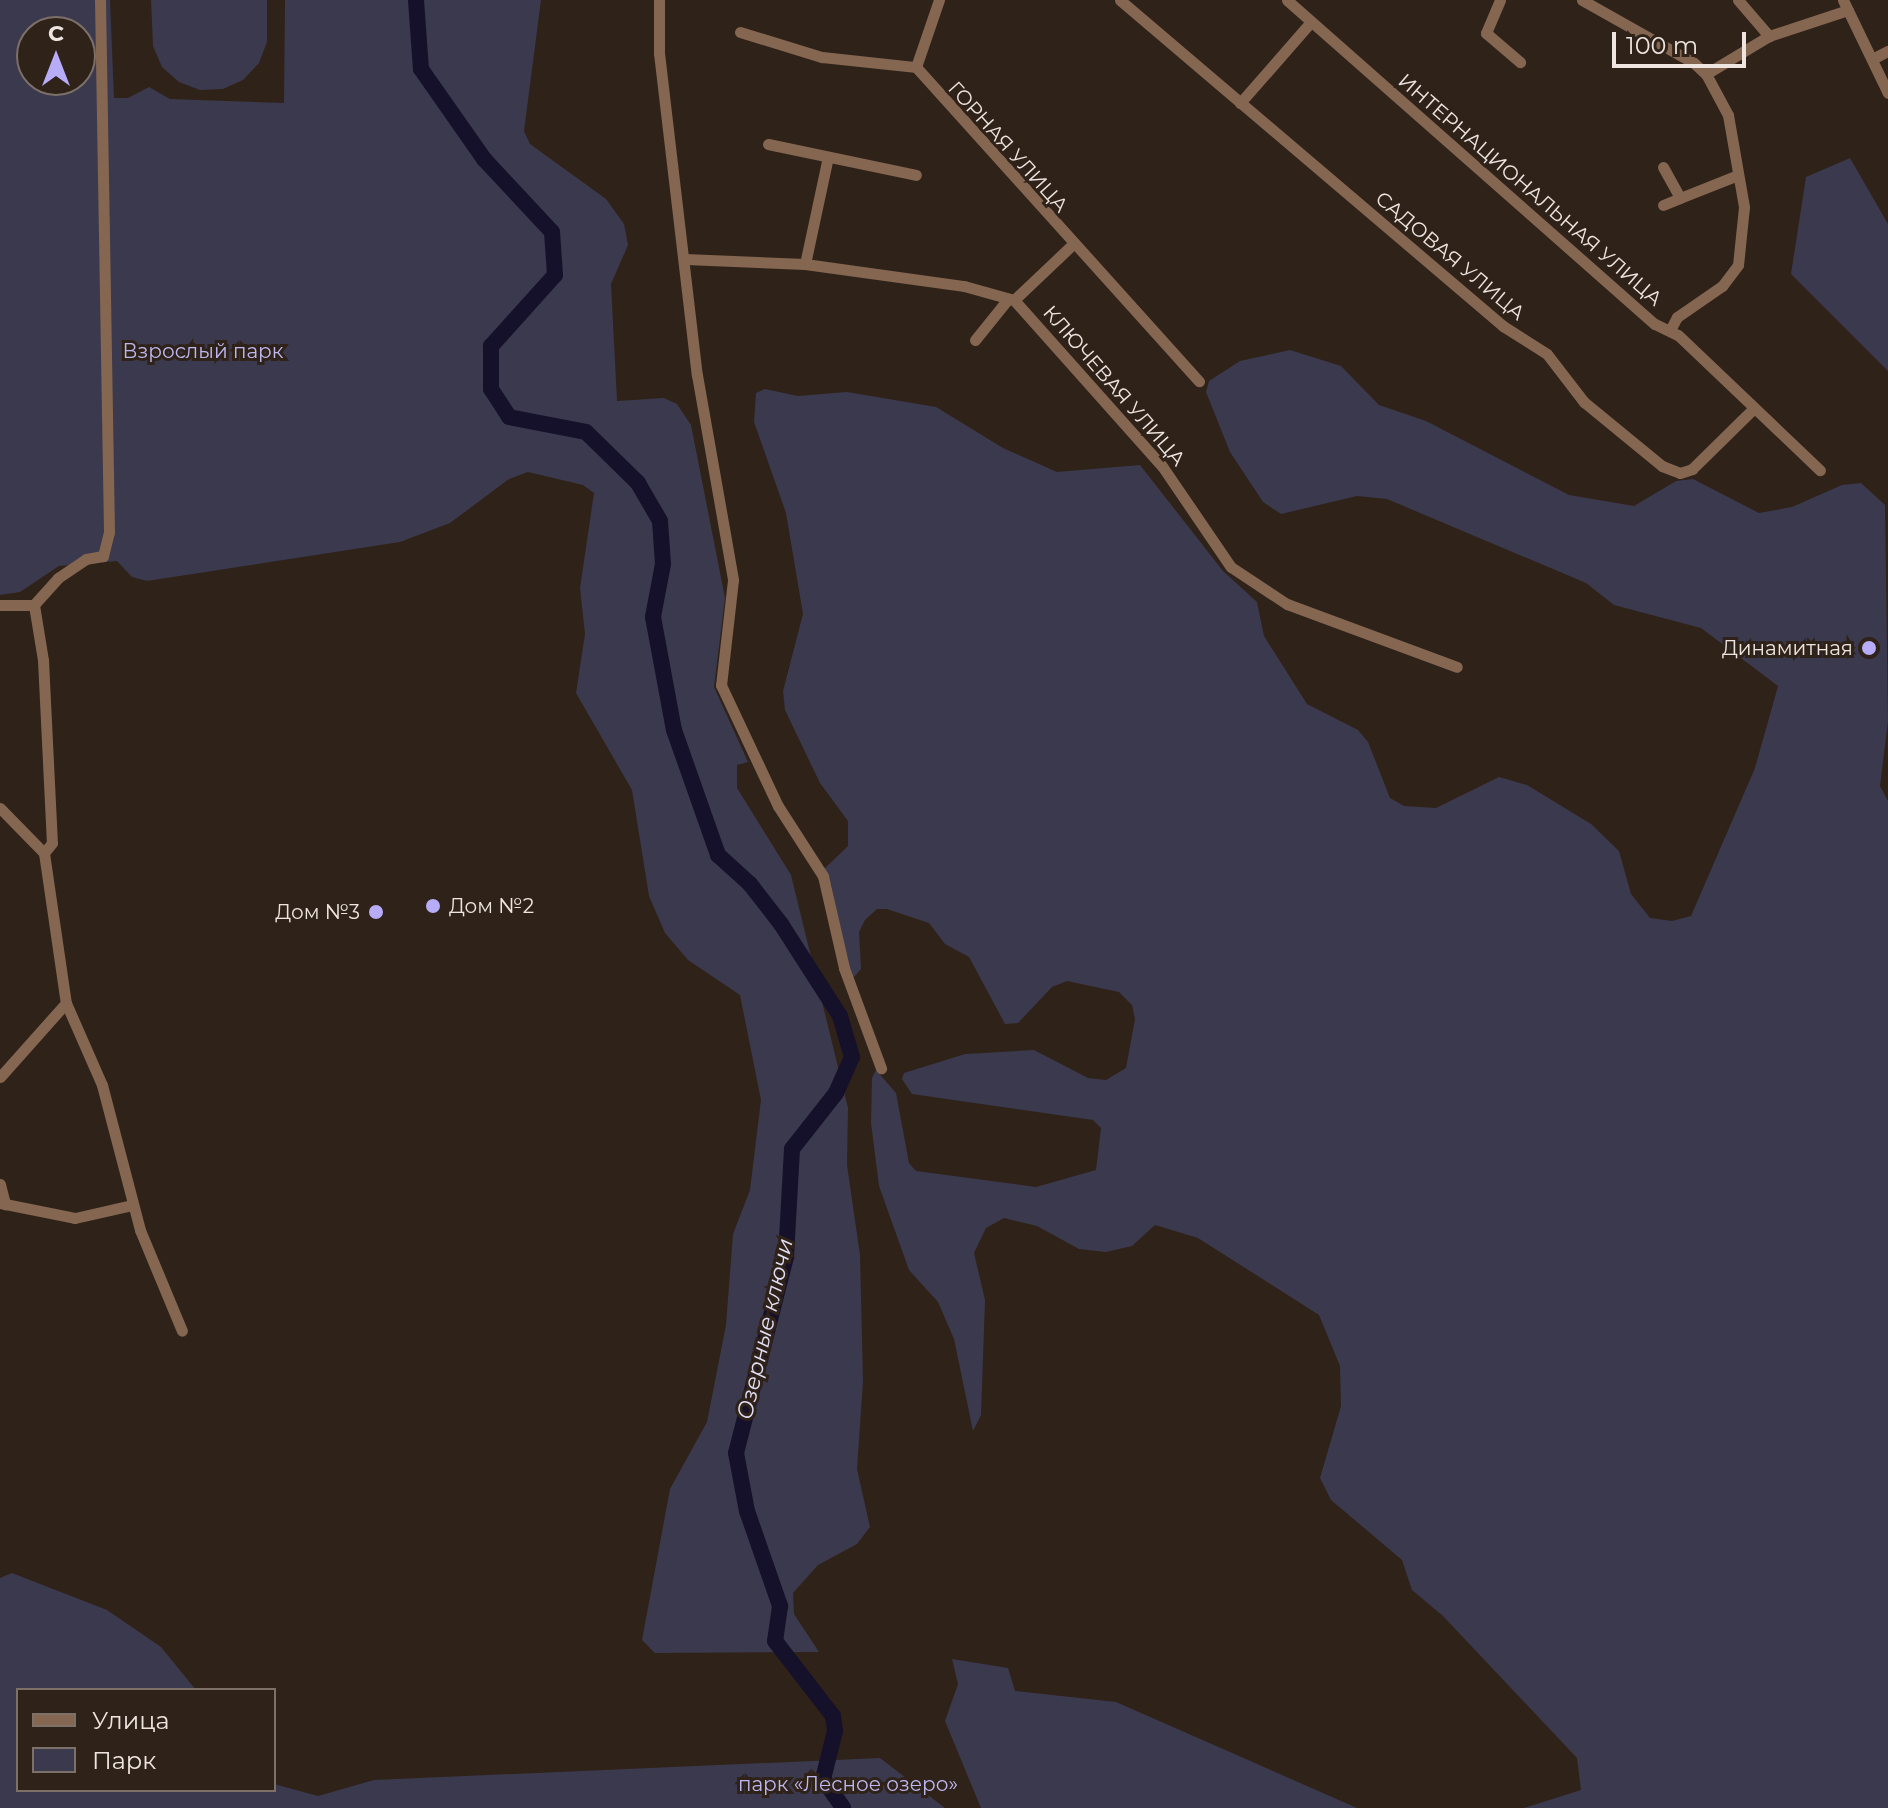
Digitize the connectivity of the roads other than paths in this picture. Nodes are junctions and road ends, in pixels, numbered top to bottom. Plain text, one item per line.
1 (100, 0) edge
2 (659, 0) edge
3 (939, 0) edge
4 (1120, 0) edge
5 (1287, 0) edge
6 (1500, 0) edge
7 (1582, 0) edge
8 (1738, 0) edge
9 (1846, 5) edge
10 (1311, 22) junction
11 (740, 32) dead end
12 (1769, 36) junction
13 (1888, 51) edge
14 (1874, 58) junction
15 (1520, 62) dead end
16 (916, 67) junction
17 (1706, 74) junction
18 (1888, 93) edge
19 (1240, 103) junction
20 (768, 144) dead end
21 (828, 157) junction
22 (1663, 167) dead end
23 (916, 175) dead end
24 (1738, 175) junction
25 (1680, 198) junction
26 (1663, 205) dead end
27 (1073, 244) junction
28 (685, 259) junction
29 (805, 264) junction
30 (1011, 299) junction
31 (1670, 330) junction
32 (975, 340) dead end
33 (1199, 381) dead end
34 (1754, 408) junction
35 (1820, 470) dead end
36 (0, 605) edge
37 (34, 605) junction
38 (1457, 667) dead end
39 (0, 808) edge
40 (44, 853) junction
41 (66, 1003) junction
42 (881, 1068) dead end
43 (0, 1077) edge
44 (0, 1184) edge
45 (3, 1204) edge
46 (132, 1205) junction
47 (182, 1331) dead end

1 - 37 street
2 - 28 street
3 - 16 street
4 - 19 street, САДОВАЯ УЛИЦА
5 - 10 street, ИНТЕРНАЦИОНАЛЬНАЯ УЛИЦА
6 - 15 street
7 - 17 street
8 - 12 street
9 - 12 street
9 - 14 street
10 - 19 street
10 - 31 street, ИНТЕРНАЦИОНАЛЬНАЯ УЛИЦА
11 - 16 street
12 - 17 street
13 - 14 street
14 - 18 street
16 - 27 street, ГОРНАЯ УЛИЦА
17 - 24 street
19 - 34 street, САДОВАЯ УЛИЦА
20 - 21 street
21 - 23 street
21 - 29 street
22 - 25 street
24 - 25 street
24 - 31 street
25 - 26 street
27 - 30 street
27 - 33 street, ГОРНАЯ УЛИЦА
28 - 29 street
28 - 42 street
29 - 30 street
30 - 32 street
30 - 38 street, КЛЮЧЕВАЯ УЛИЦА
31 - 34 street, ИНТЕРНАЦИОНАЛЬНАЯ УЛИЦА
34 - 35 street, ИНТЕРНАЦИОНАЛЬНАЯ УЛИЦА
36 - 37 street
37 - 40 street
39 - 40 street
40 - 41 street
41 - 43 street
41 - 46 street
44 - 45 street
45 - 46 street
46 - 47 street

